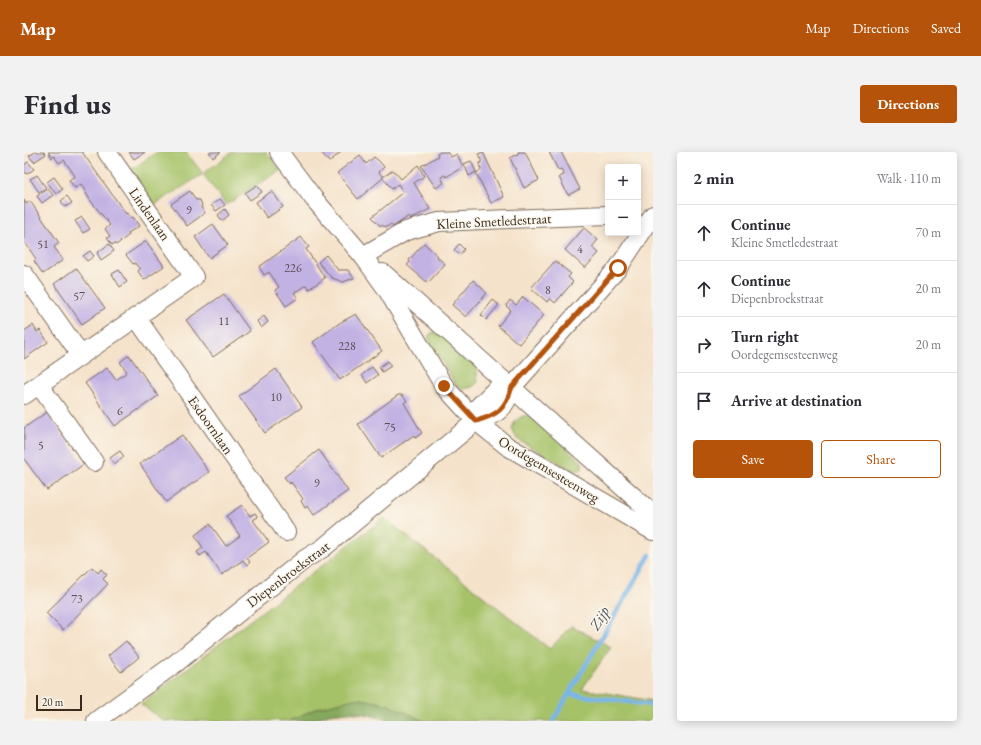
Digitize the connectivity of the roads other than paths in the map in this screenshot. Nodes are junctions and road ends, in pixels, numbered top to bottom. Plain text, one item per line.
1 (107, 152) edge
2 (279, 152) edge
3 (653, 208) edge
4 (641, 212) edge
5 (605, 215) edge
6 (653, 215) edge
7 (363, 256) junction
8 (24, 274) edge
9 (136, 317) junction
10 (81, 355) junction
11 (39, 384) junction
12 (512, 387) junction
13 (24, 395) edge
14 (476, 421) junction
15 (94, 462) dead end
16 (653, 514) edge
17 (286, 532) dead end
18 (653, 532) edge
19 (96, 721) edge

1 - 9 street, Lindenlaan
2 - 7 street, Oordegemsesteenweg
3 - 4 street
5 - 7 street, Kleine Smetledestraat
6 - 12 street
7 - 12 street, Oordegemsesteenweg
7 - 14 street, Oordegemsesteenweg
8 - 10 street
9 - 10 street
9 - 17 street, Esdoornlaan
10 - 11 street
11 - 13 street
11 - 15 street
12 - 14 street, Diepenbroekstraat
12 - 16 street, Oordegemsesteenweg
14 - 18 street, Oordegemsesteenweg
14 - 19 street, Diepenbroekstraat

